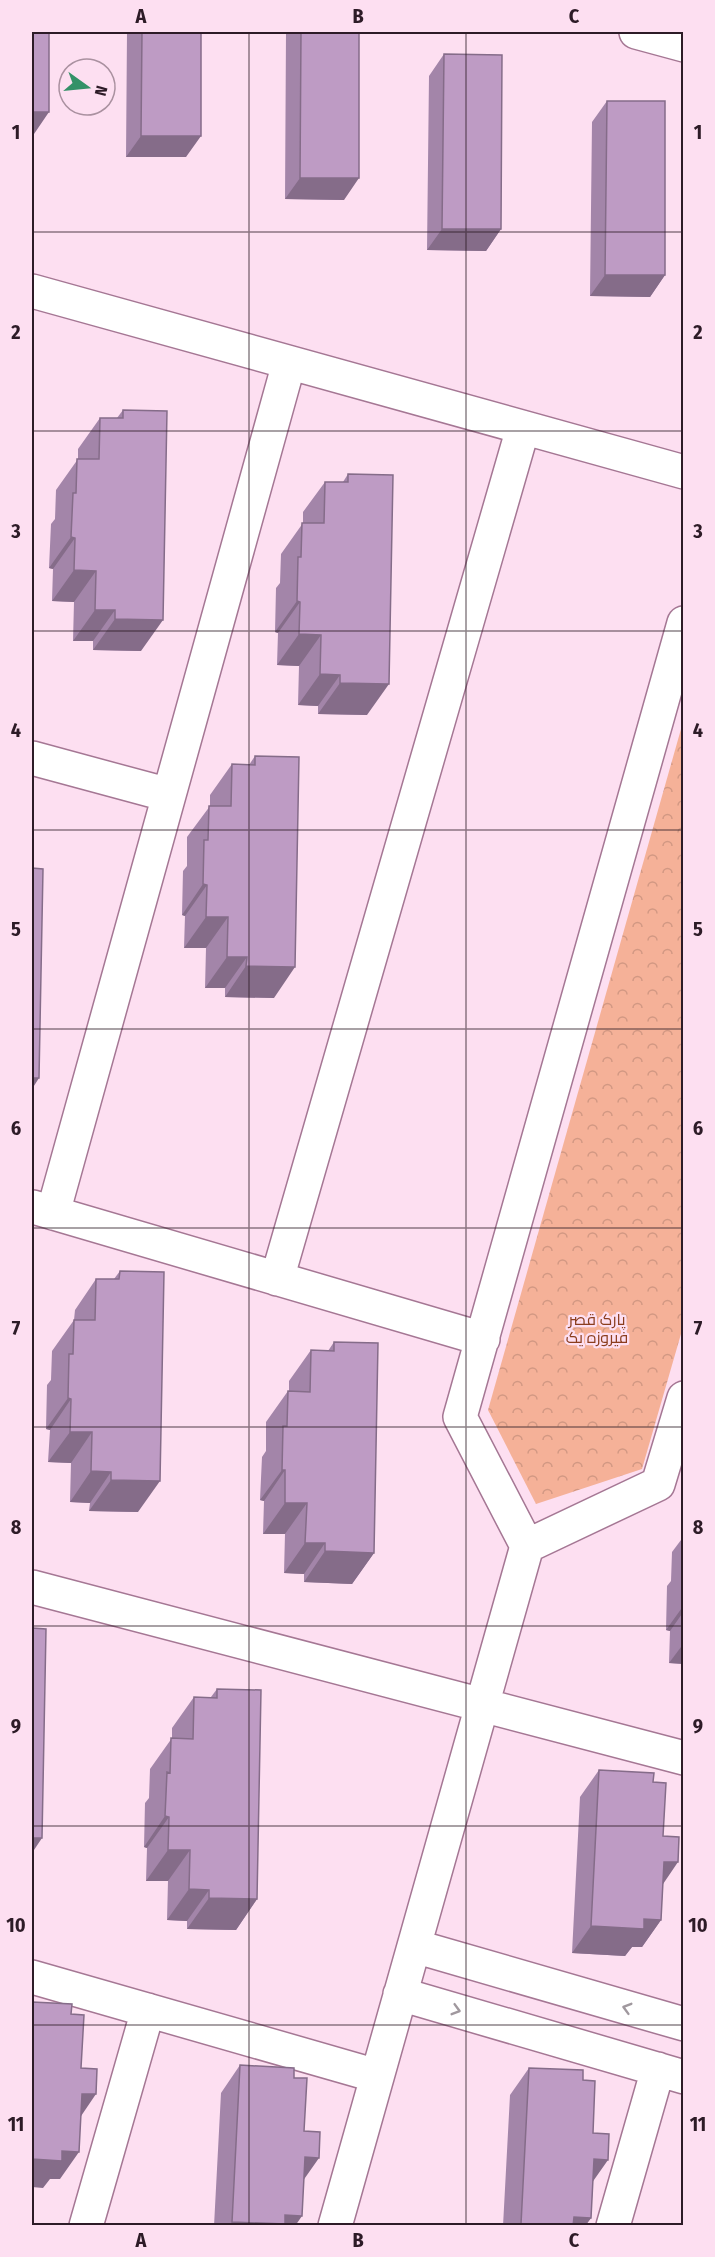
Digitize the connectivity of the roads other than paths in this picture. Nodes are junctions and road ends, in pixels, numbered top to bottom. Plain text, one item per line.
1 (636, 32) edge
2 (684, 45) edge
3 (32, 291) edge
4 (289, 363) junction
5 (523, 428) junction
6 (684, 472) edge
7 (684, 623) edge
8 (32, 758) edge
9 (169, 795) junction
10 (42, 1210) edge
11 (277, 1279) junction
12 (483, 1339) junction
13 (684, 1398) edge
14 (527, 1546) junction
15 (32, 1587) edge
16 (482, 1705) junction
17 (684, 1758) edge
18 (414, 1946) junction
19 (32, 1977) edge
20 (400, 1994) junction
21 (148, 2010) junction
22 (684, 2024) edge
23 (671, 2073) edge
24 (377, 2076) junction
25 (86, 2226) edge
26 (335, 2226) edge
27 (613, 2226) edge

1 - 2 street
3 - 4 street
4 - 5 street
4 - 9 street
5 - 6 street
5 - 11 street
7 - 12 street
8 - 9 street
9 - 10 street
10 - 11 street
11 - 12 street
12 - 14 street
13 - 14 street
14 - 16 street
15 - 16 street
16 - 17 street
16 - 18 street
18 - 20 street
22 -> 18 street
19 - 21 street
20 -> 23 street
20 - 24 street
21 - 24 street
21 - 25 street
23 - 27 street
24 - 26 street

